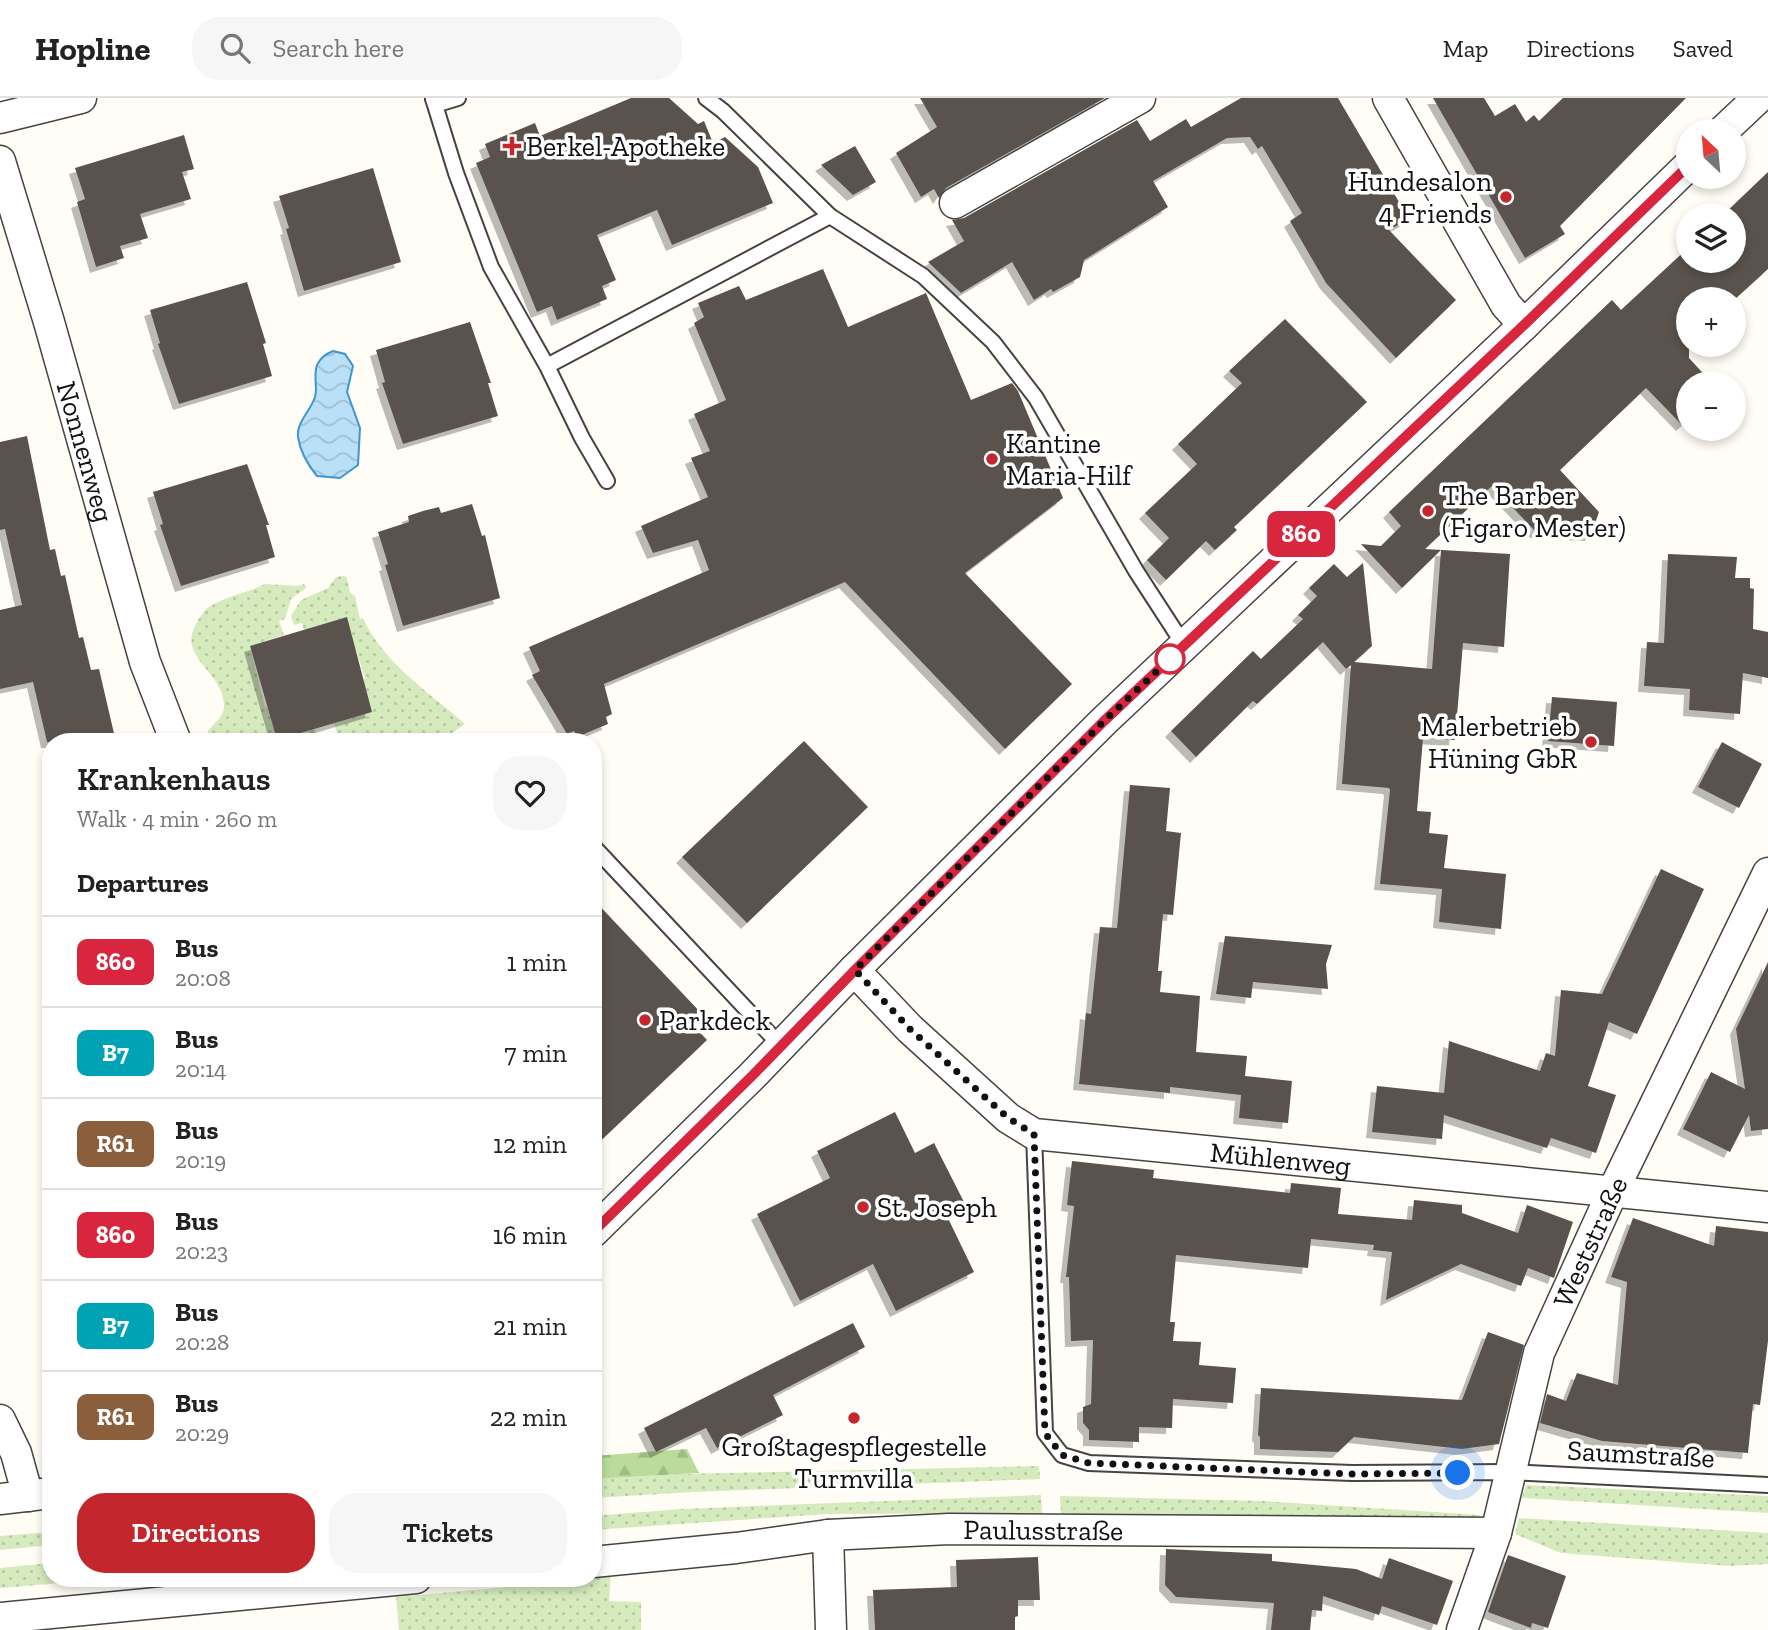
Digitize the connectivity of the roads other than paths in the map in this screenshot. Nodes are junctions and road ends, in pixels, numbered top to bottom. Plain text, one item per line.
1 (81, 98) edge
2 (458, 98) edge
3 (706, 98) edge
4 (1140, 98) edge
5 (1388, 98) edge
6 (1758, 98) edge
7 (434, 102) edge
8 (0, 118) edge
9 (1736, 119) edge
10 (0, 160) edge
11 (1676, 178) edge
12 (955, 204) dead end
13 (830, 216) junction
14 (1524, 325) junction
15 (547, 366) junction
16 (607, 481) dead end
17 (1184, 645) junction
18 (173, 733) edge
19 (602, 856) edge
20 (1768, 873) edge
21 (855, 970) junction
22 (781, 1046) junction
23 (1034, 1134) junction
24 (1613, 1191) junction
25 (1768, 1207) edge
26 (602, 1223) edge
27 (0, 1420) edge
28 (8, 1454) edge
29 (1511, 1472) junction
30 (1768, 1485) edge
31 (26, 1496) edge
32 (1496, 1533) junction
33 (828, 1535) junction
34 (602, 1561) edge
35 (322, 1587) edge
36 (0, 1618) edge
37 (831, 1630) edge
38 (1462, 1630) edge

1 - 8 street
2 - 7 lane
3 - 13 lane
4 - 12 street
5 - 14 street
6 - 9 street
7 - 15 lane
10 - 18 street, Nonnenweg
11 - 14 street
13 - 15 lane
13 - 17 lane
14 - 17 street
15 - 16 lane
17 - 21 street
19 - 22 lane
20 - 24 street, Weststraße
21 - 22 street
21 - 23 street, Mühlenweg
22 - 26 street
23 - 24 street, Mühlenweg
23 - 29 lane, Saumstraße
24 - 25 street, Mühlenweg
24 - 29 street, Weststraße
27 - 28 street
28 - 31 street
29 - 30 lane, Saumstraße
29 - 32 street, Weststraße
32 - 33 street, Paulusstraße
32 - 38 street, Weststraße
33 - 34 street, Paulusstraße
33 - 37 street
35 - 36 street

